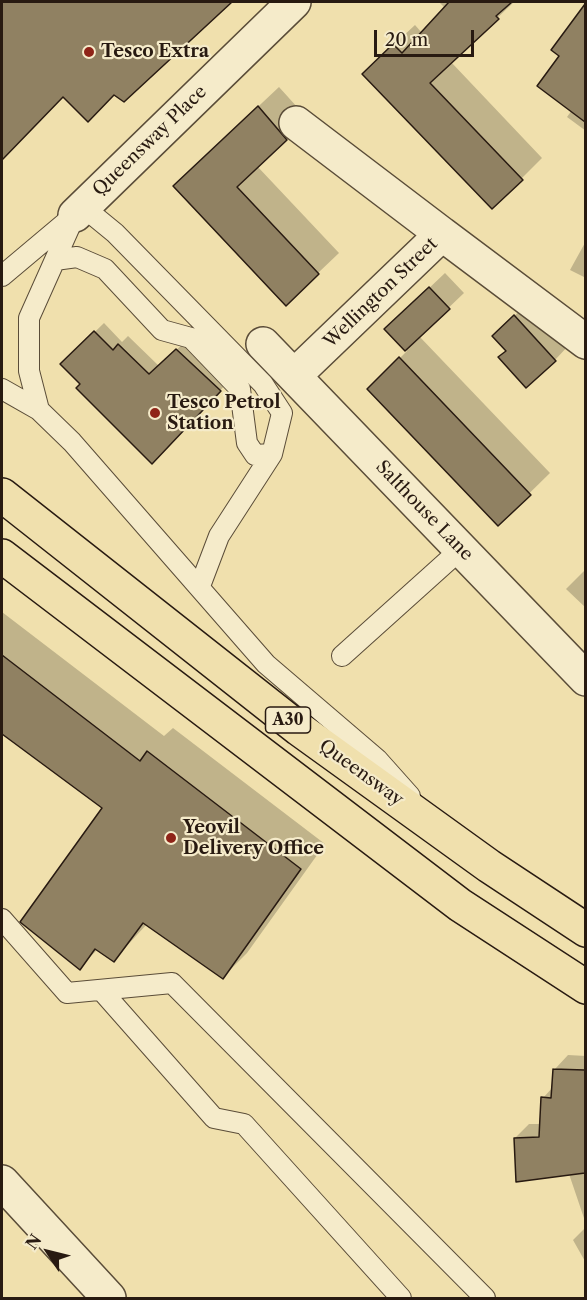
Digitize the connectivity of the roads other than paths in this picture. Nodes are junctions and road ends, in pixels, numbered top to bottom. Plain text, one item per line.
1 (294, 2) edge
2 (296, 123) dead end
3 (79, 210) junction
4 (442, 234) junction
5 (54, 260) junction
6 (2, 276) edge
7 (585, 342) edge
8 (263, 344) dead end
9 (294, 376) junction
10 (2, 389) edge
11 (39, 410) junction
12 (272, 454) junction
13 (2, 495) edge
14 (461, 549) junction
15 (2, 556) edge
16 (200, 586) junction
17 (342, 656) dead end
18 (585, 679) edge
19 (442, 832) junction
20 (2, 919) edge
21 (585, 930) edge
22 (585, 987) edge
23 (101, 990) junction
24 (2, 1182) edge
25 (109, 1299) edge
26 (401, 1299) edge
27 (485, 1299) edge

1 - 3 street, Queensway Place
2 - 4 street
3 - 5 lane
3 - 6 lane, Queensway Place
3 - 12 lane
4 - 7 street, Wellington Street
4 - 9 street, Wellington Street
5 - 11 lane
5 - 12 lane
8 - 9 street, Salthouse Lane
9 - 14 street, Salthouse Lane
10 - 11 lane
11 - 16 lane
12 - 16 lane
13 - 19 highway, Queensway / A30
14 - 17 lane
14 - 18 street, Salthouse Lane
15 - 22 highway, A30
16 - 19 lane
19 - 21 highway, Queensway / A30
20 - 23 lane
23 - 26 lane
23 - 27 lane
24 - 25 street

